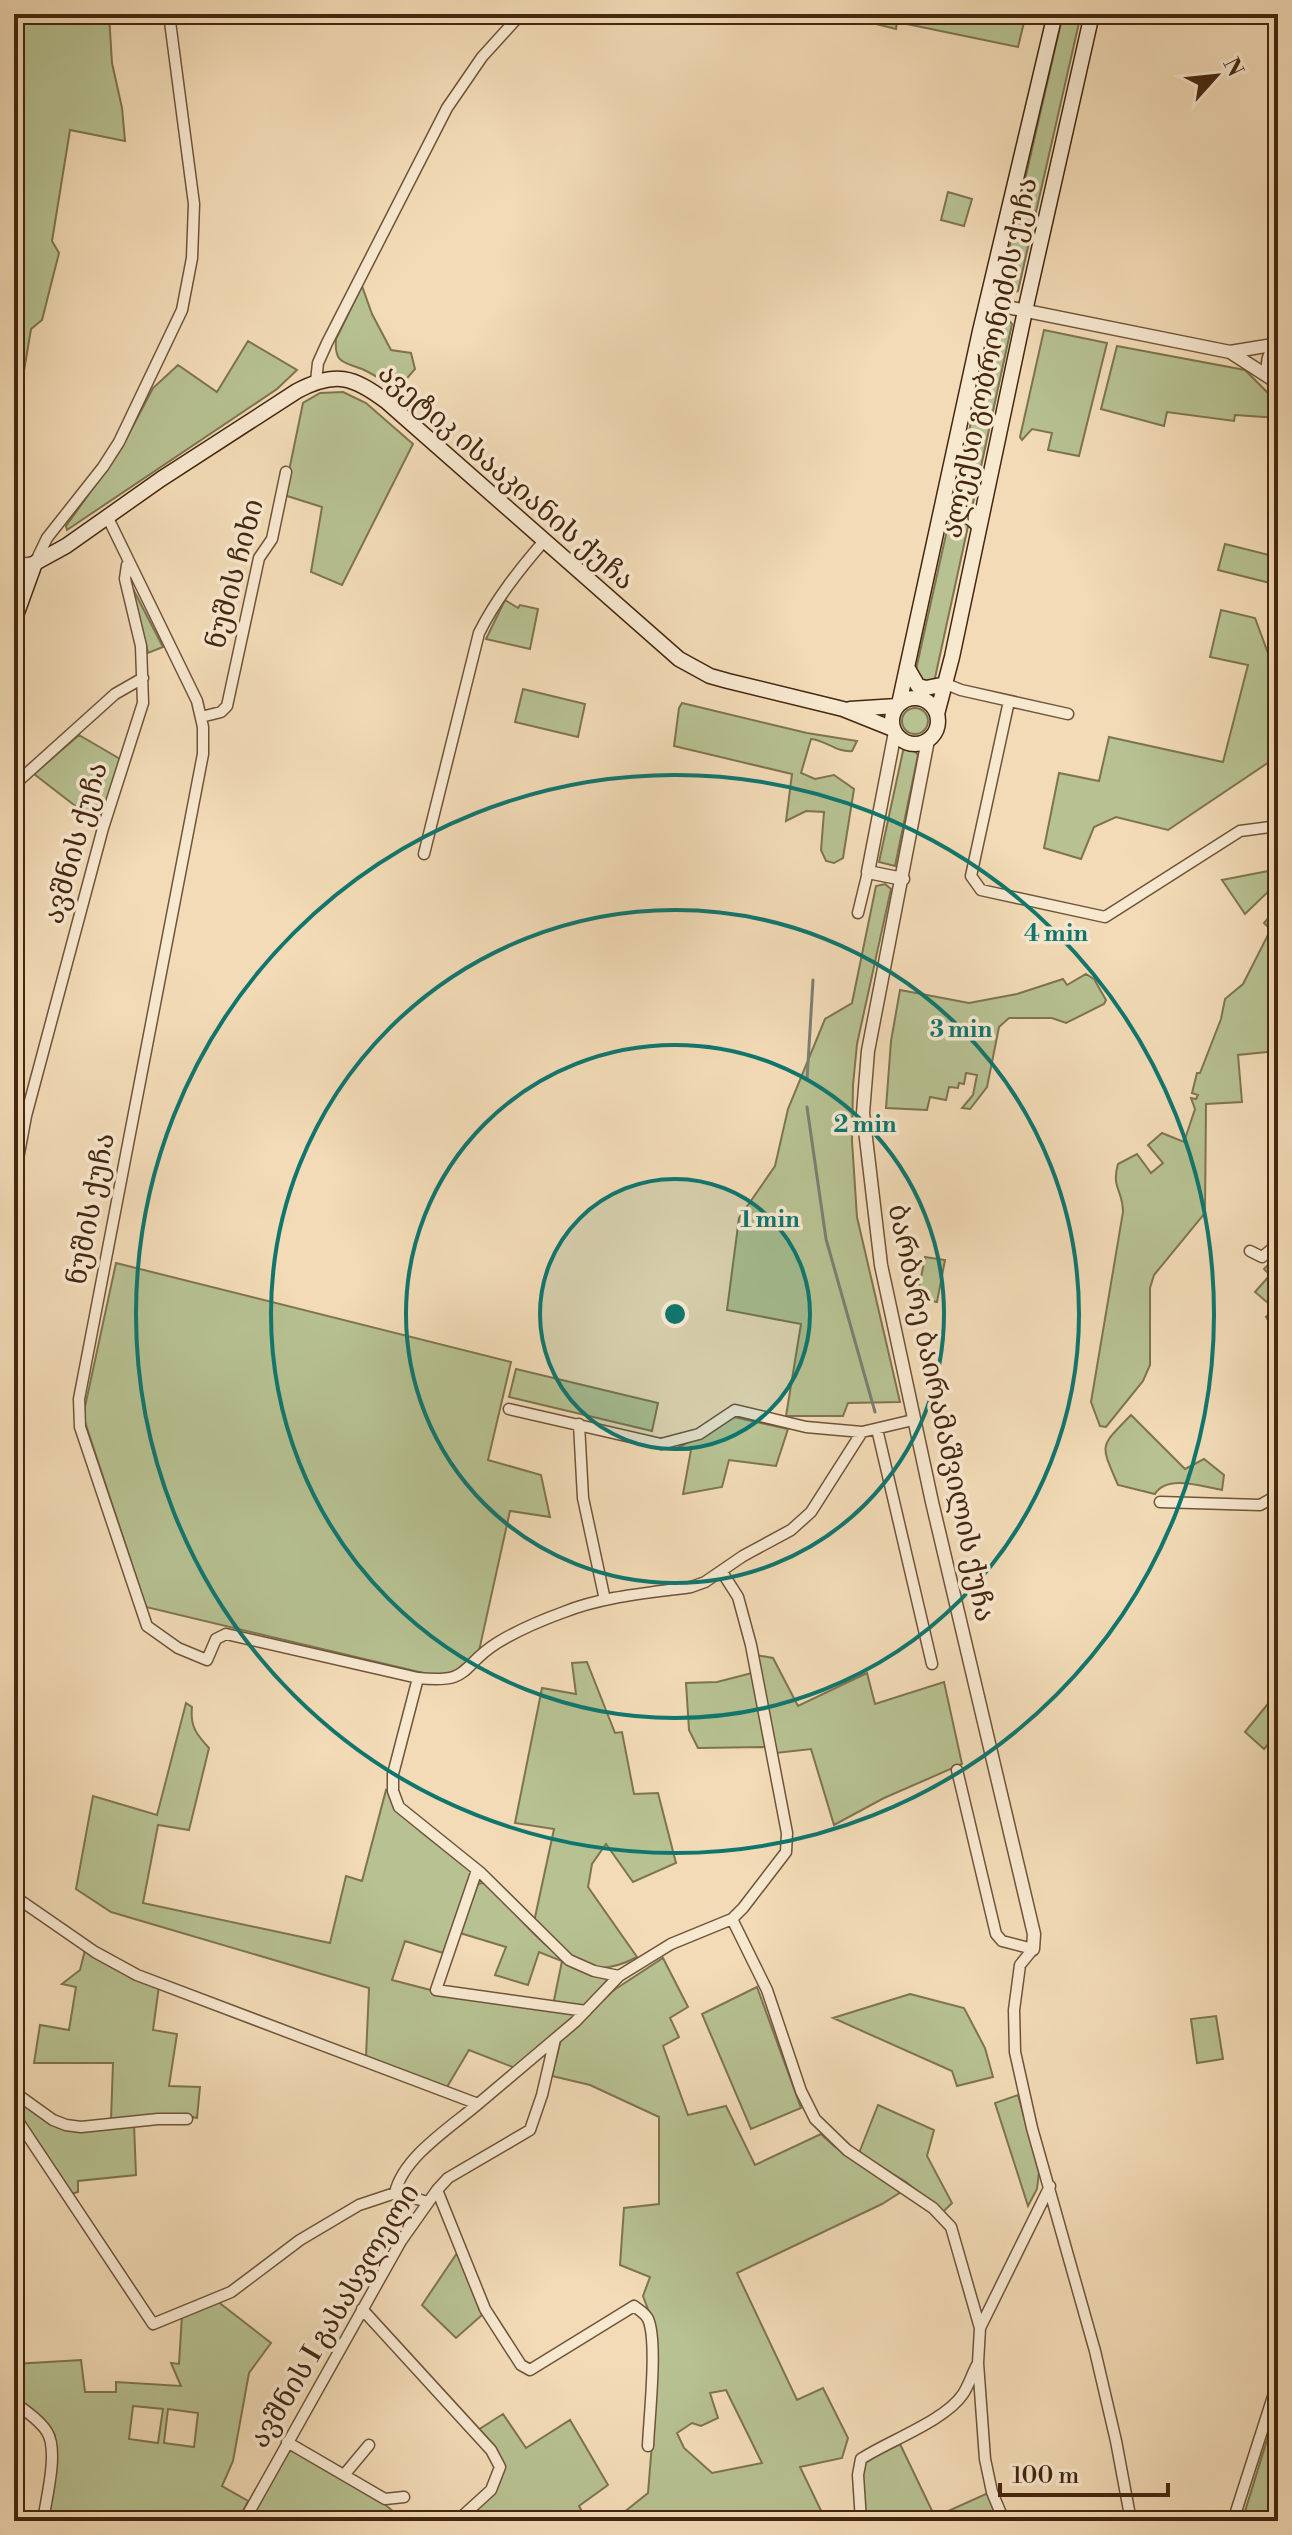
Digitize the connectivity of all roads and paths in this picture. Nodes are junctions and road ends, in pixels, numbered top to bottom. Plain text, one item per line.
1 (169, 14) edge
2 (521, 14) edge
3 (1055, 14) edge
4 (1092, 14) edge
5 (987, 303) junction
6 (1025, 311) junction
7 (1278, 345) edge
8 (1230, 352) junction
9 (316, 381) junction
10 (1276, 382) edge
11 (286, 472) dead end
12 (941, 515) junction
13 (107, 516) junction
14 (979, 526) junction
15 (544, 541) junction
16 (35, 563) junction
17 (128, 563) junction
18 (14, 566) edge
19 (14, 621) edge
20 (907, 667) junction
21 (143, 678) junction
22 (946, 684) junction
23 (1009, 701) junction
24 (898, 705) junction
25 (843, 709) junction
26 (937, 714) junction
27 (1068, 714) dead end
28 (201, 717) junction
29 (894, 730) junction
30 (928, 740) junction
31 (14, 785) edge
32 (1278, 826) edge
33 (424, 854) dead end
34 (868, 872) junction
35 (903, 879) junction
36 (858, 913) dead end
37 (26, 1116) junction
38 (14, 1123) edge
39 (14, 1180) edge
40 (1278, 1244) edge
41 (1250, 1251) dead end
42 (509, 1409) dead end
43 (913, 1420) junction
44 (579, 1424) junction
45 (877, 1429) junction
46 (862, 1432) junction
47 (1278, 1495) edge
48 (1160, 1502) dead end
49 (722, 1572) junction
50 (605, 1600) junction
51 (932, 1664) dead end
52 (418, 1678) junction
53 (957, 1770) dead end
54 (477, 1870) junction
55 (14, 1896) edge
56 (732, 1919) junction
57 (1033, 1949) junction
58 (619, 1976) junction
59 (586, 2011) junction
60 (555, 2039) junction
61 (14, 2092) edge
62 (478, 2104) junction
63 (14, 2115) edge
64 (187, 2119) dead end
65 (1050, 2186) junction
66 (437, 2190) junction
67 (395, 2193) junction
68 (428, 2202) junction
69 (362, 2309) junction
70 (980, 2328) junction
71 (978, 2363) junction
72 (1278, 2381) edge
73 (14, 2402) edge
74 (287, 2442) junction
75 (369, 2445) dead end
76 (648, 2446) dead end
77 (344, 2475) junction
78 (404, 2497) dead end
79 (43, 2521) edge
80 (244, 2521) edge
81 (457, 2521) edge
82 (861, 2521) edge
83 (1004, 2521) edge
84 (1131, 2521) edge
85 (1233, 2521) edge

1 - 16 street
2 - 9 street
3 - 5 main road, ალექსი გობრონიძის ქუჩა
4 - 6 main road, ალექსი გობრონიძის ქუჩა
5 - 6 street
5 - 12 main road, ალექსი გობრონიძის ქუჩა
6 - 8 street
6 - 14 main road, ალექსი გობრონიძის ქუჩა
7 - 8 street
7 - 10 street
8 - 10 street
9 - 13 main road
9 - 15 main road, ავეტიკ ისააკიანის ქუჩა
11 - 28 street, ნუშის ჩიხი
12 - 14 main road
12 - 20 main road, ალექსი გობრონიძის ქუჩა
13 - 16 main road
13 - 17 street, ნუშის ქუჩა
14 - 22 main road, ალექსი გობრონიძის ქუჩა
15 - 25 main road, ავეტიკ ისააკიანის ქუჩა
15 - 33 street
16 - 18 street
16 - 19 main road
17 - 21 street, ავშნის ქუჩა
17 - 28 street, ნუშის ქუჩა
20 - 22 main road
20 - 24 main road, ალექსი გობრონიძის ქუჩა
21 - 31 street
21 - 37 street, ავშნის ქუჩა
22 - 23 street
22 - 26 main road, ალექსი გობრონიძის ქუჩა
23 - 27 street
23 - 32 street
24 - 25 main road, ავეტიკ ისააკიანის ქუჩა
24 - 26 main road
24 - 29 main road
25 - 29 main road, ავეტიკ ისააკიანის ქუჩა
26 - 30 main road
28 - 52 street, ნუშის ქუჩა
29 - 30 main road
29 - 34 street
30 - 35 street, ბარბარე ბაირამაშვილის ქუჩა
34 - 35 street
34 - 36 street
35 - 43 street, ბარბარე ბაირამაშვილის ქუჩა
37 - 38 street
37 - 39 street, ავშნის ქუჩა
40 - 41 street
42 - 44 street
43 - 45 street
43 - 57 street, ბარბარე ბაირამაშვილის ქუჩა
44 - 46 street
44 - 50 street
45 - 46 street
45 - 51 street
46 - 49 street
47 - 48 street
49 - 50 street
49 - 56 street
50 - 52 street
52 - 54 street
53 - 57 street
54 - 58 street
54 - 59 street
55 - 62 street
56 - 58 street
56 - 70 street
57 - 65 street
58 - 59 street
59 - 60 street
60 - 62 street
60 - 66 street, ავშნის I გასასვლელი
61 - 64 street
62 - 67 street
63 - 67 street
65 - 70 street
65 - 84 street
66 - 68 street, ავშნის I გასასვლელი
66 - 76 street
67 - 68 street
68 - 69 street, ავშნის I გასასვლელი
69 - 74 street, ავშნის I გასასვლელი
69 - 81 street
70 - 71 street
71 - 82 street
71 - 83 street
72 - 85 street
73 - 79 street
74 - 77 street
74 - 80 street, ავშნის I გასასვლელი
75 - 77 street
77 - 78 street

